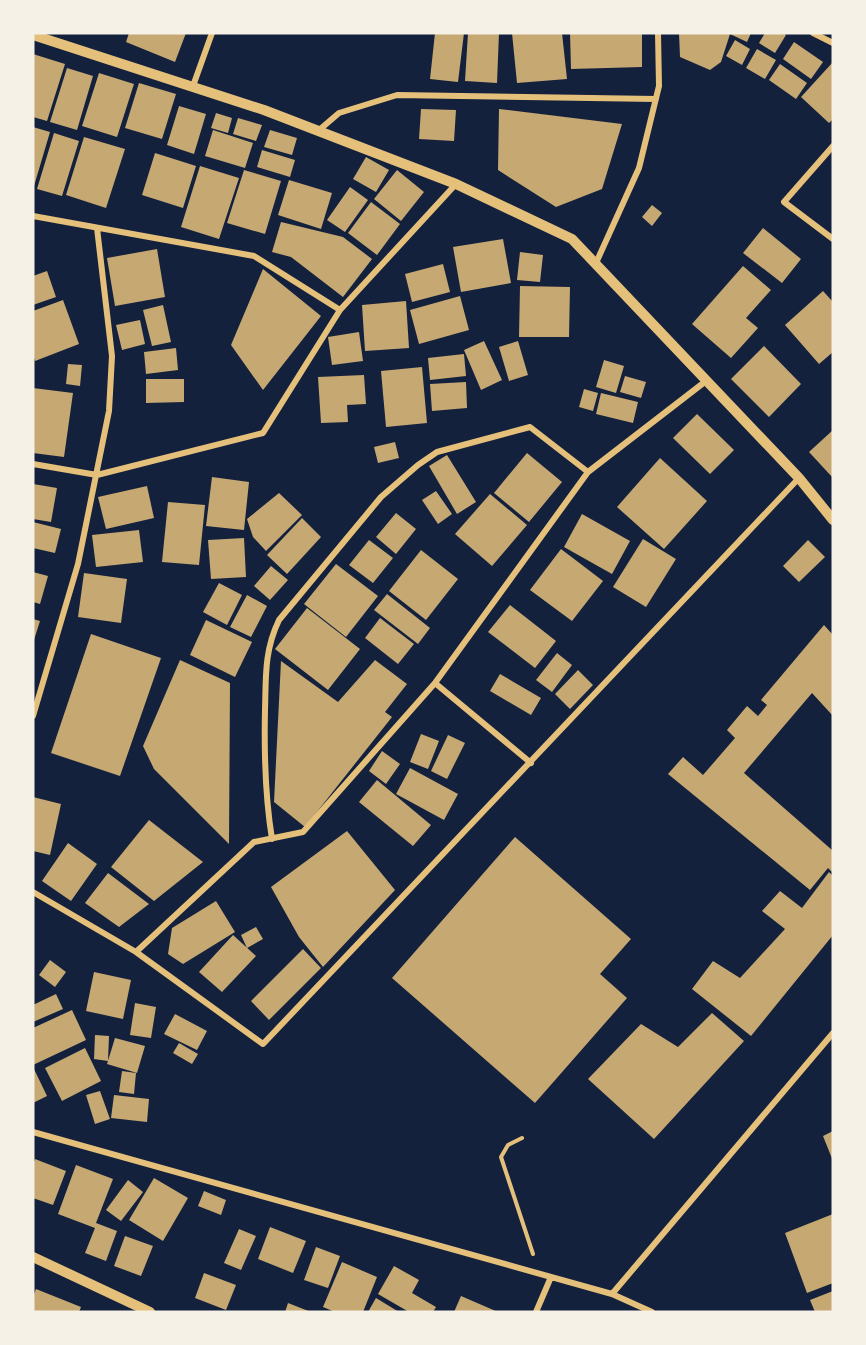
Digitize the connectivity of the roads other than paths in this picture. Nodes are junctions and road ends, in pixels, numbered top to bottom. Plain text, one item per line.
1 (212, 33) edge
2 (658, 33) edge
3 (813, 33) edge
4 (36, 35) edge
5 (833, 43) edge
6 (193, 86) junction
7 (656, 99) junction
8 (318, 131) junction
9 (833, 146) edge
10 (456, 184) junction
11 (33, 216) edge
12 (97, 228) junction
13 (833, 239) edge
14 (596, 263) junction
15 (340, 310) junction
16 (706, 381) junction
17 (33, 464) edge
18 (588, 472) junction
19 (97, 475) junction
20 (799, 478) junction
21 (833, 520) edge
22 (435, 682) junction
23 (33, 716) edge
24 (531, 763) junction
25 (272, 839) junction
26 (33, 892) edge
27 (136, 952) junction
28 (833, 1033) edge
29 (33, 1132) edge
30 (33, 1257) edge
31 (551, 1277) junction
32 (612, 1294) junction
33 (150, 1312) edge
34 (536, 1312) edge
35 (652, 1312) edge

1 - 6 street
2 - 7 street
3 - 5 street
4 - 6 street
6 - 8 street
7 - 8 street
7 - 14 street
8 - 10 street
9 - 13 street
10 - 14 street
10 - 15 street
11 - 12 street
12 - 15 street
12 - 19 street
14 - 16 street
15 - 19 street
16 - 18 street
16 - 20 street
17 - 19 street
18 - 22 street
18 - 25 street
19 - 23 street
20 - 21 street
20 - 24 street
22 - 24 street
22 - 25 street
24 - 27 street
25 - 27 street
26 - 27 street
28 - 32 street
29 - 31 street
30 - 33 street
31 - 32 street
31 - 34 street
32 - 35 street

